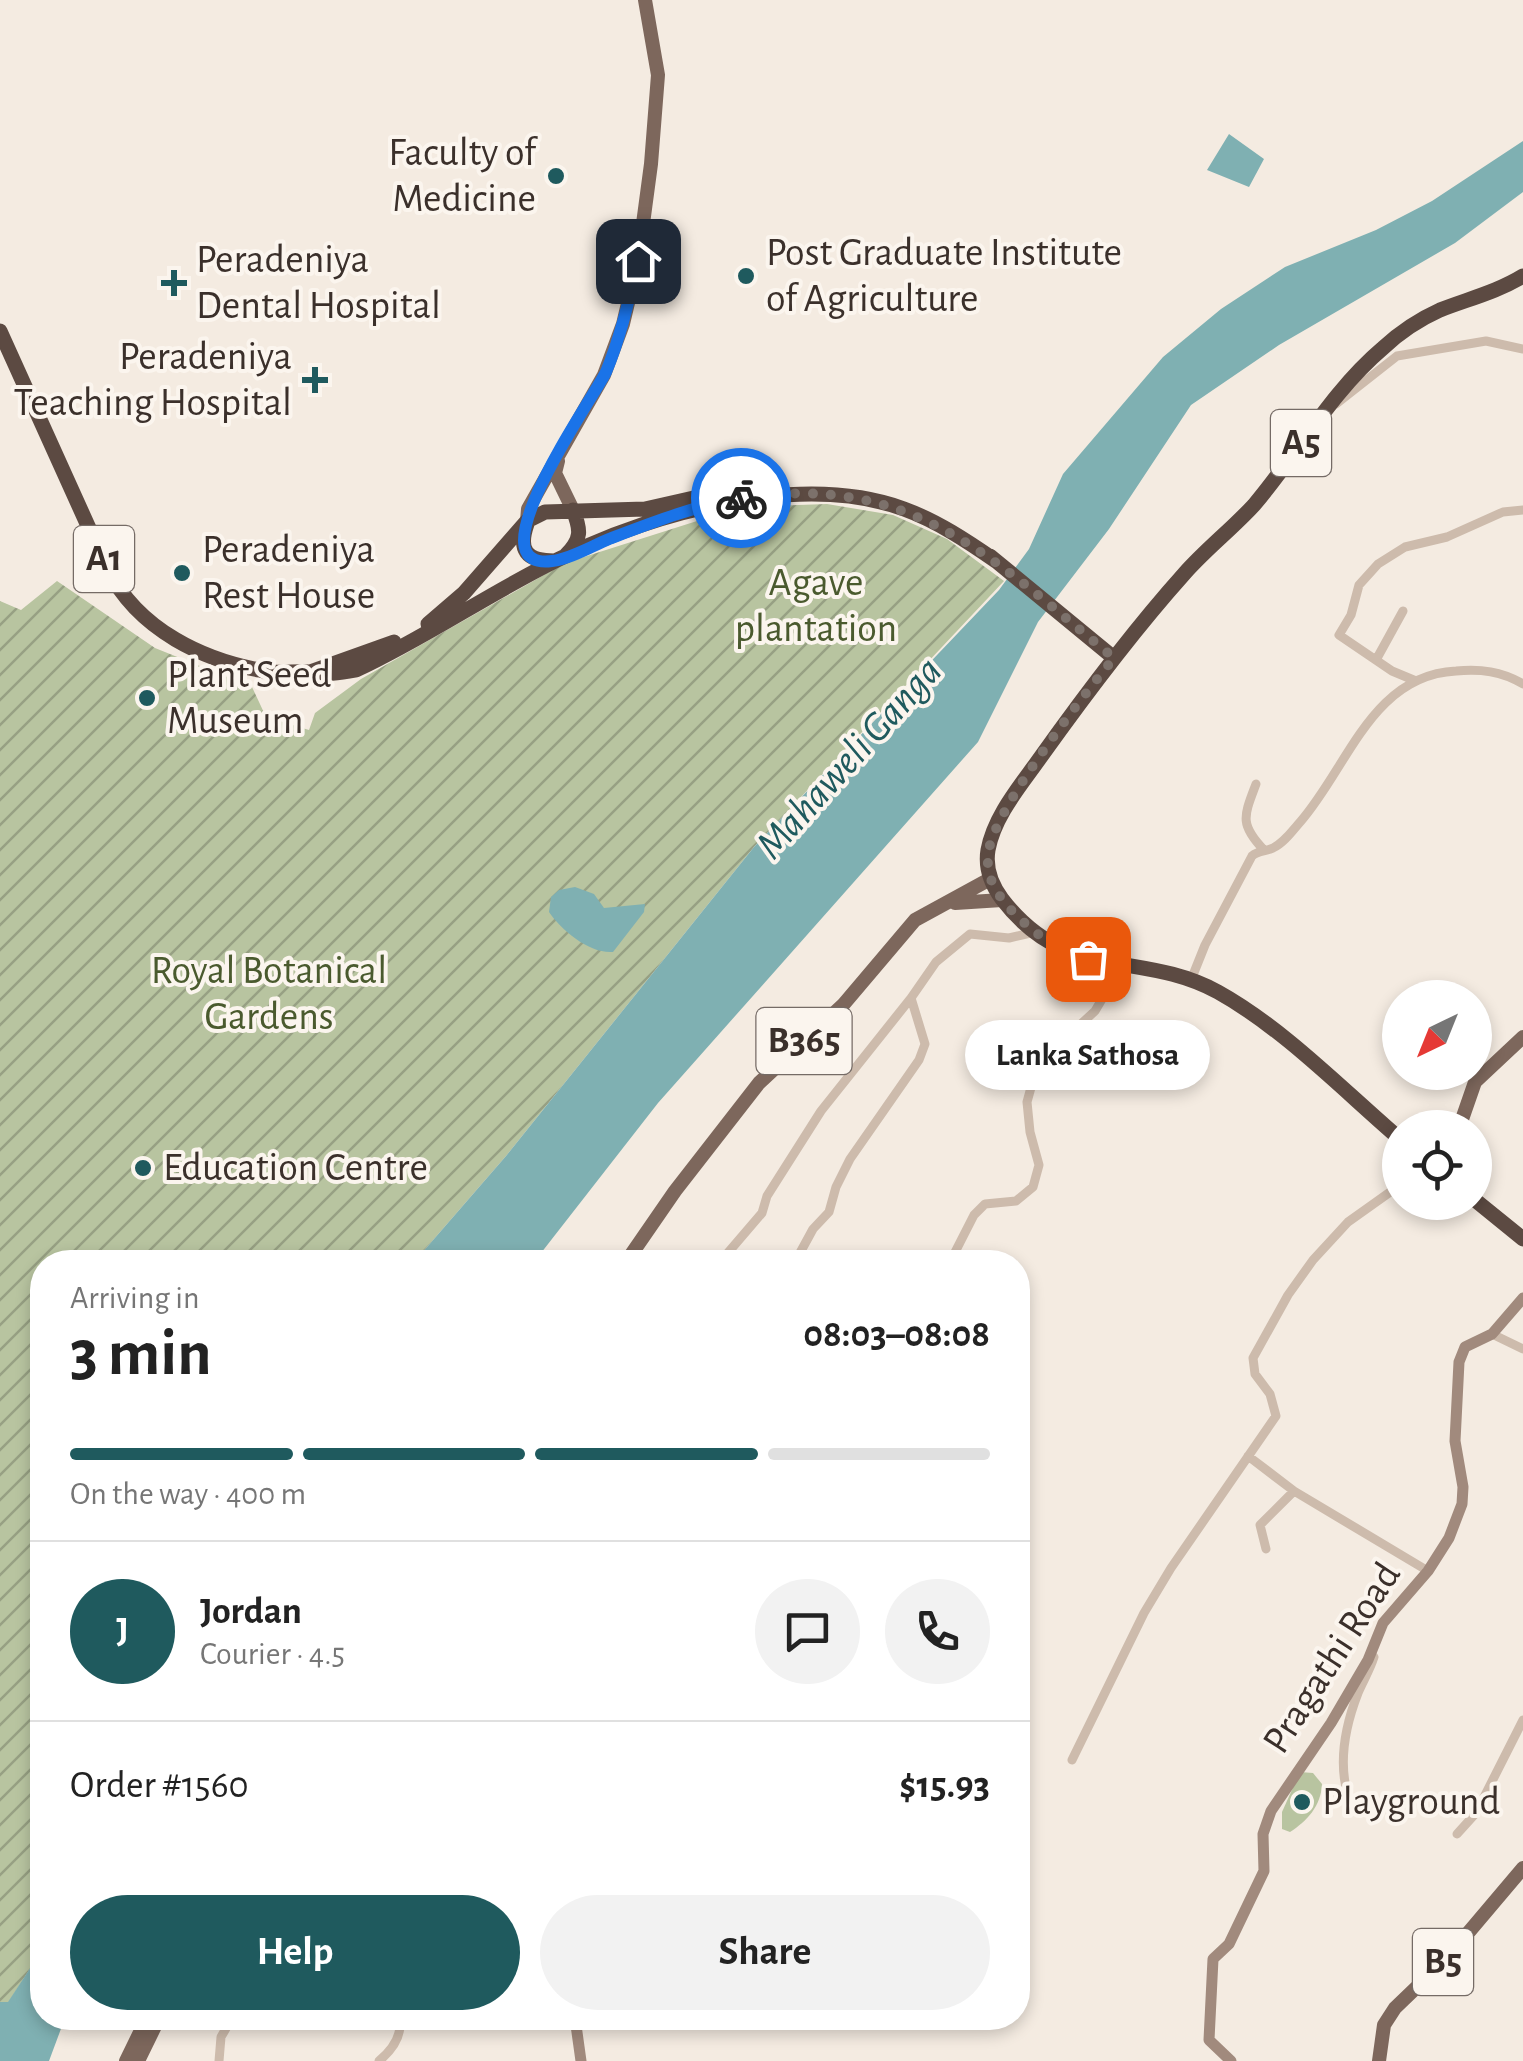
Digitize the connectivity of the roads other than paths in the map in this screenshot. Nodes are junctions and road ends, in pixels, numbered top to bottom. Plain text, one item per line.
1 (646, 0) edge
2 (1523, 276) edge
3 (0, 331) edge
4 (1523, 349) edge
5 (1325, 410) junction
6 (560, 450) junction
7 (573, 510) junction
8 (1523, 510) edge
9 (527, 521) junction
10 (560, 559) junction
11 (996, 562) junction
12 (1403, 612) dead end
13 (1114, 658) junction
14 (1376, 660) junction
15 (310, 672) junction
16 (1416, 681) junction
17 (1523, 684) edge
18 (1256, 784) dead end
19 (1264, 850) junction
20 (990, 879) junction
21 (1002, 900) junction
22 (944, 904) junction
23 (1035, 932) junction
24 (1114, 966) junction
25 (1191, 980) junction
26 (911, 998) junction
27 (1523, 1037) edge
28 (1465, 1110) edge
29 (1382, 1124) edge
30 (675, 1191) junction
31 (1382, 1198) edge
32 (1492, 1214) edge
33 (1523, 1239) edge
34 (624, 1250) edge
35 (635, 1250) edge
36 (730, 1250) edge
37 (802, 1250) edge
38 (956, 1250) edge
39 (1523, 1298) edge
40 (1492, 1334) junction
41 (1523, 1349) edge
42 (1248, 1456) junction
43 (1294, 1492) junction
44 (1266, 1549) dead end
45 (1428, 1571) junction
46 (1389, 1617) junction
47 (1523, 1720) edge
48 (1072, 1760) dead end
49 (1350, 1802) dead end
50 (1457, 1834) dead end
51 (1523, 1868) edge
52 (141, 2030) edge
53 (153, 2030) edge
54 (225, 2030) edge
55 (400, 2030) edge
56 (577, 2030) edge
57 (126, 2061) edge
58 (138, 2061) edge
59 (220, 2061) edge
60 (379, 2061) edge
61 (581, 2061) edge
62 (1231, 2061) edge
63 (1379, 2061) edge

1 - 6 main road
2 - 5 highway, A5
3 - 15 highway, A1
4 - 5 street
5 - 13 highway, A5
6 - 7 main road
6 - 9 main road
7 - 9 highway, A1
7 - 10 highway
7 - 11 highway, A1
8 - 14 street
9 - 10 highway
9 - 15 highway, A1
10 - 11 highway, A1
10 - 15 highway, A1
11 - 13 highway, A1
12 - 14 street
13 - 20 highway
14 - 16 street
16 - 17 street
16 - 19 street
18 - 19 street
19 - 25 street
20 - 21 highway
20 - 22 main road, B365
21 - 22 main road
21 - 23 highway
22 - 30 main road, B365
23 - 24 highway
23 - 26 street
24 - 25 highway
24 - 38 street
25 - 29 highway
26 - 36 street
26 - 37 street
27 - 28 main road
30 - 34 main road, B365
30 - 35 main road, B365
31 - 42 street
32 - 33 highway
39 - 40 street, Pragathi Road
40 - 41 street
40 - 45 street, Pragathi Road
42 - 43 street
42 - 48 street
43 - 44 street
43 - 45 street
45 - 46 street, Pragathi Road
46 - 49 street
46 - 62 street, Pragathi Road
47 - 50 street
51 - 63 main road, B5
52 - 57 main road
53 - 58 main road
54 - 59 street
55 - 60 street
56 - 61 street

